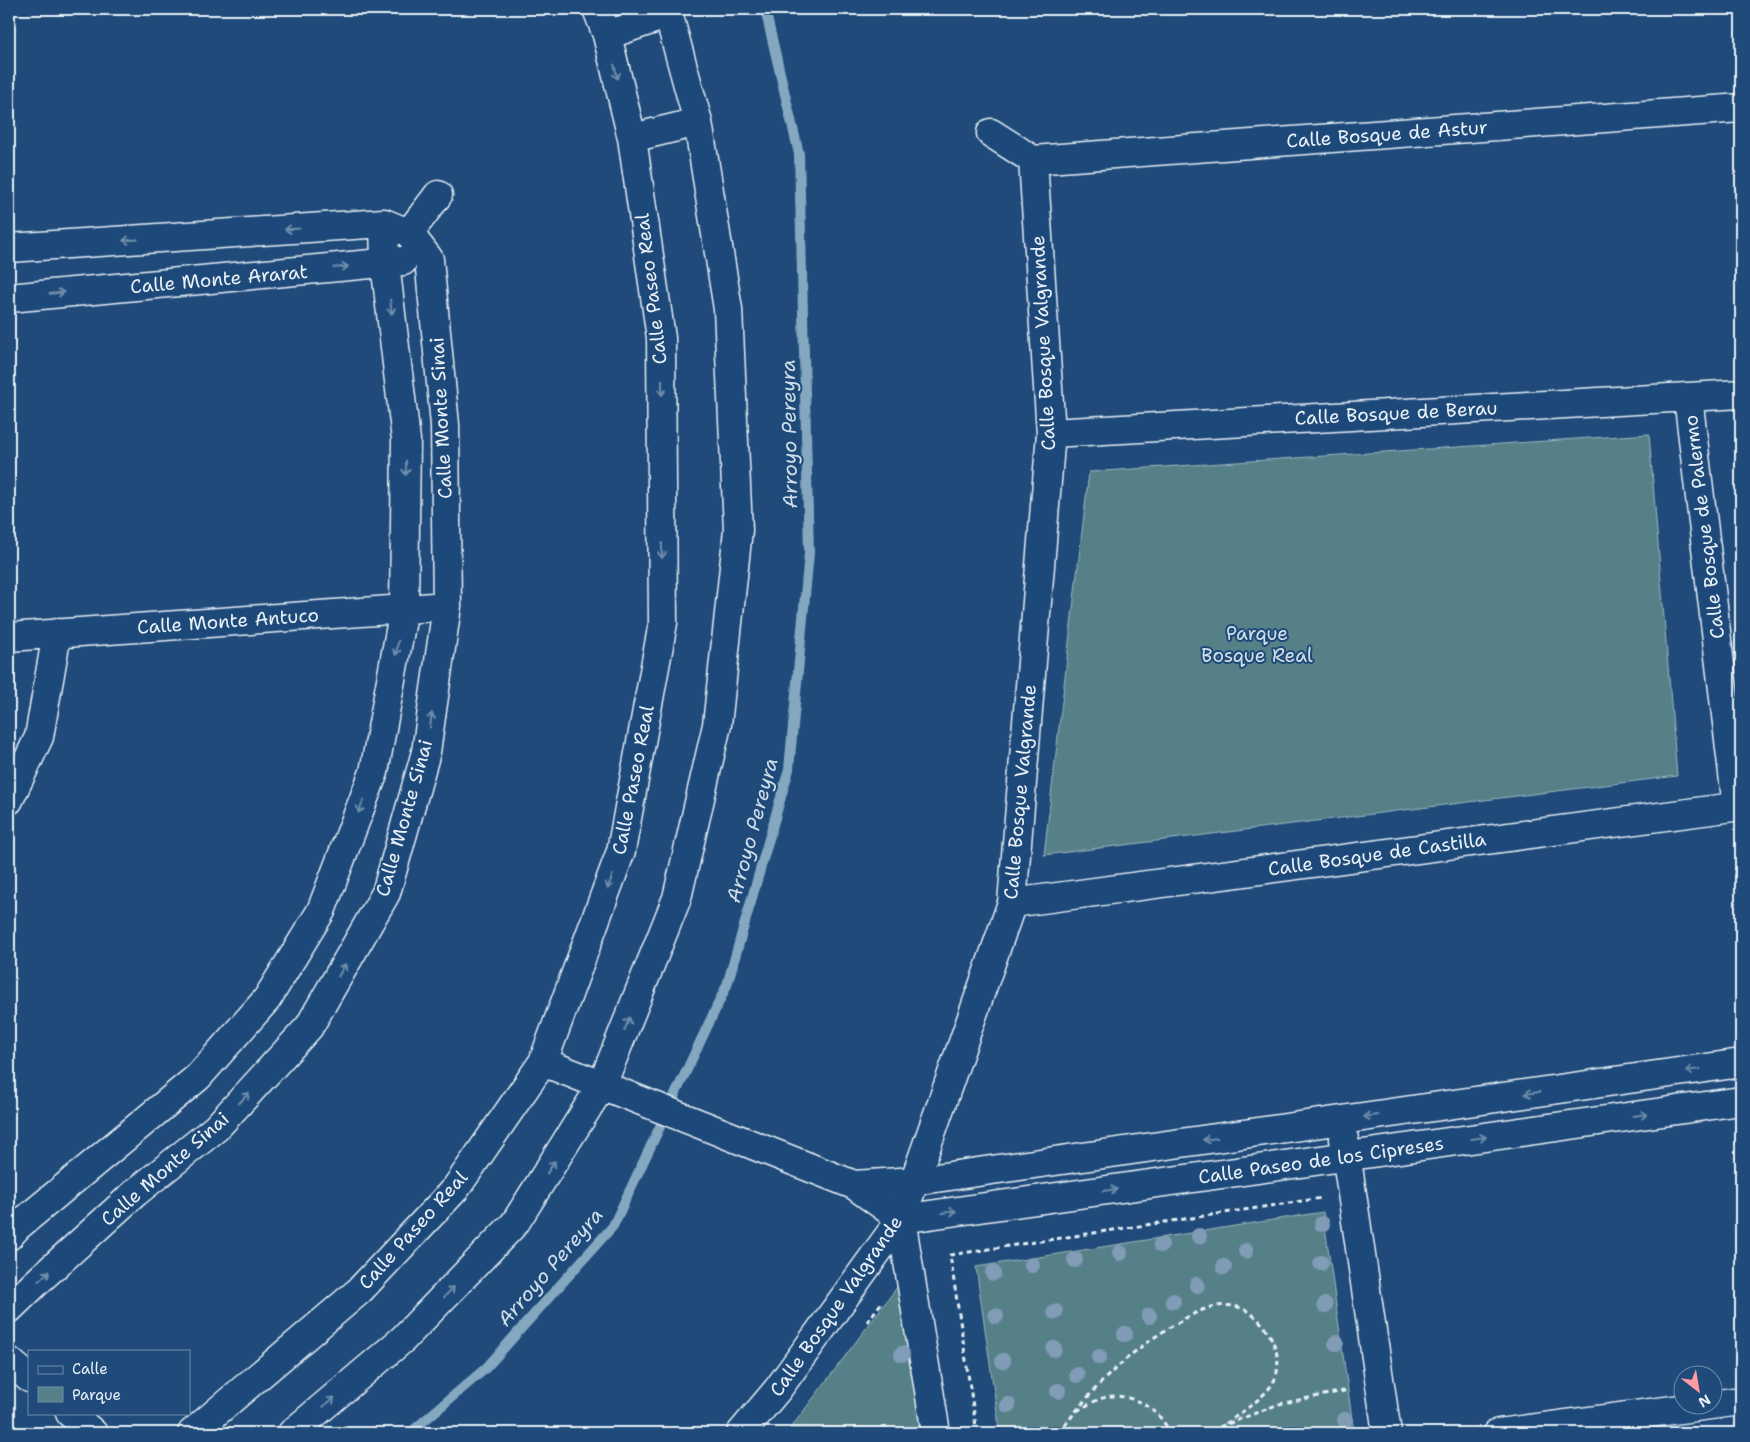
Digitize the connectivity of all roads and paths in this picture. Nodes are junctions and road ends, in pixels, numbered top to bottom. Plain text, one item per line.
1 (598, 9) edge
2 (668, 11) edge
3 (607, 35) junction
4 (1741, 108) edge
5 (698, 122) junction
6 (991, 133) dead end
7 (632, 138) junction
8 (1033, 160) junction
9 (438, 195) dead end
10 (384, 223) junction
11 (409, 233) junction
12 (9, 248) edge
13 (429, 259) junction
14 (386, 263) junction
15 (9, 298) edge
16 (1741, 394) edge
17 (1688, 397) junction
18 (1051, 433) junction
19 (447, 606) junction
20 (404, 609) junction
21 (57, 634) junction
22 (9, 637) edge
23 (9, 800) edge
24 (1739, 806) edge
25 (1012, 903) junction
26 (543, 1062) junction
27 (1741, 1063) edge
28 (608, 1088) junction
29 (1741, 1101) edge
30 (1342, 1120) junction
31 (1347, 1156) junction
32 (915, 1181) junction
33 (854, 1185) junction
34 (1329, 1197) dead end
35 (901, 1219) junction
36 (9, 1236) edge
37 (884, 1300) dead end
38 (9, 1309) edge
39 (866, 1323) dead end
40 (9, 1361) edge
41 (28, 1377) edge
42 (1357, 1388) dead end
43 (1741, 1401) edge
44 (1074, 1413) junction
45 (71, 1414) edge
46 (1220, 1427) junction
47 (93, 1433) edge
48 (192, 1433) edge
49 (292, 1433) edge
50 (741, 1433) edge
51 (936, 1433) edge
52 (977, 1433) edge
53 (1059, 1433) edge
54 (1171, 1433) edge
55 (1213, 1433) edge
56 (1387, 1433) edge
57 (1498, 1433) edge

1 - 3 street, Calle Paseo Real
2 - 3 street
2 - 5 street
3 -> 7 street, Calle Paseo Real
4 - 8 street, Calle Bosque de Astur
5 - 7 street
28 -> 5 street
6 - 8 street
7 -> 26 street, Calle Paseo Real
8 - 18 street, Calle Bosque Valgrande
9 - 11 street
10 - 11 street
10 -> 12 street
10 - 14 street, Calle Monte Sinai
11 - 13 street
13 - 14 street, Calle Monte Ararat
13 - 19 street, Calle Monte Sinai
15 -> 14 street, Calle Monte Ararat
14 -> 20 street, Calle Monte Sinai
16 - 17 street, Calle Bosque de Berau
17 - 18 street, Calle Bosque de Berau
17 - 24 street, Calle Bosque de Palermo
18 - 25 street, Calle Bosque Valgrande
19 - 20 street, Calle Monte Antuco
38 -> 19 street, Calle Monte Sinai
20 - 21 street, Calle Monte Antuco
20 -> 36 street, Calle Monte Sinai
21 - 22 street, Calle Monte Antuco
21 - 23 street
24 - 25 street, Calle Bosque de Castilla
25 - 32 street, Calle Bosque Valgrande
26 - 28 street
26 - 48 street, Calle Paseo Real
27 -> 30 street, Calle Paseo de los Cipreses
28 - 33 street
49 -> 28 street
31 -> 29 street, Calle Paseo de los Cipreses
30 - 31 street
30 -> 32 street, Calle Paseo de los Cipreses
35 -> 31 street, Calle Paseo de los Cipreses
31 - 56 street
32 - 33 street, Calle Paseo de los Cipreses
32 - 35 street, Calle Bosque Valgrande
33 - 35 street
34 - 52 path
35 - 50 street, Calle Bosque Valgrande
35 - 51 street
37 - 39 path
40 - 41 street
42 - 46 path
43 - 57 street
44 - 46 path
44 - 53 path
44 - 54 path
45 - 47 street
46 - 55 path

